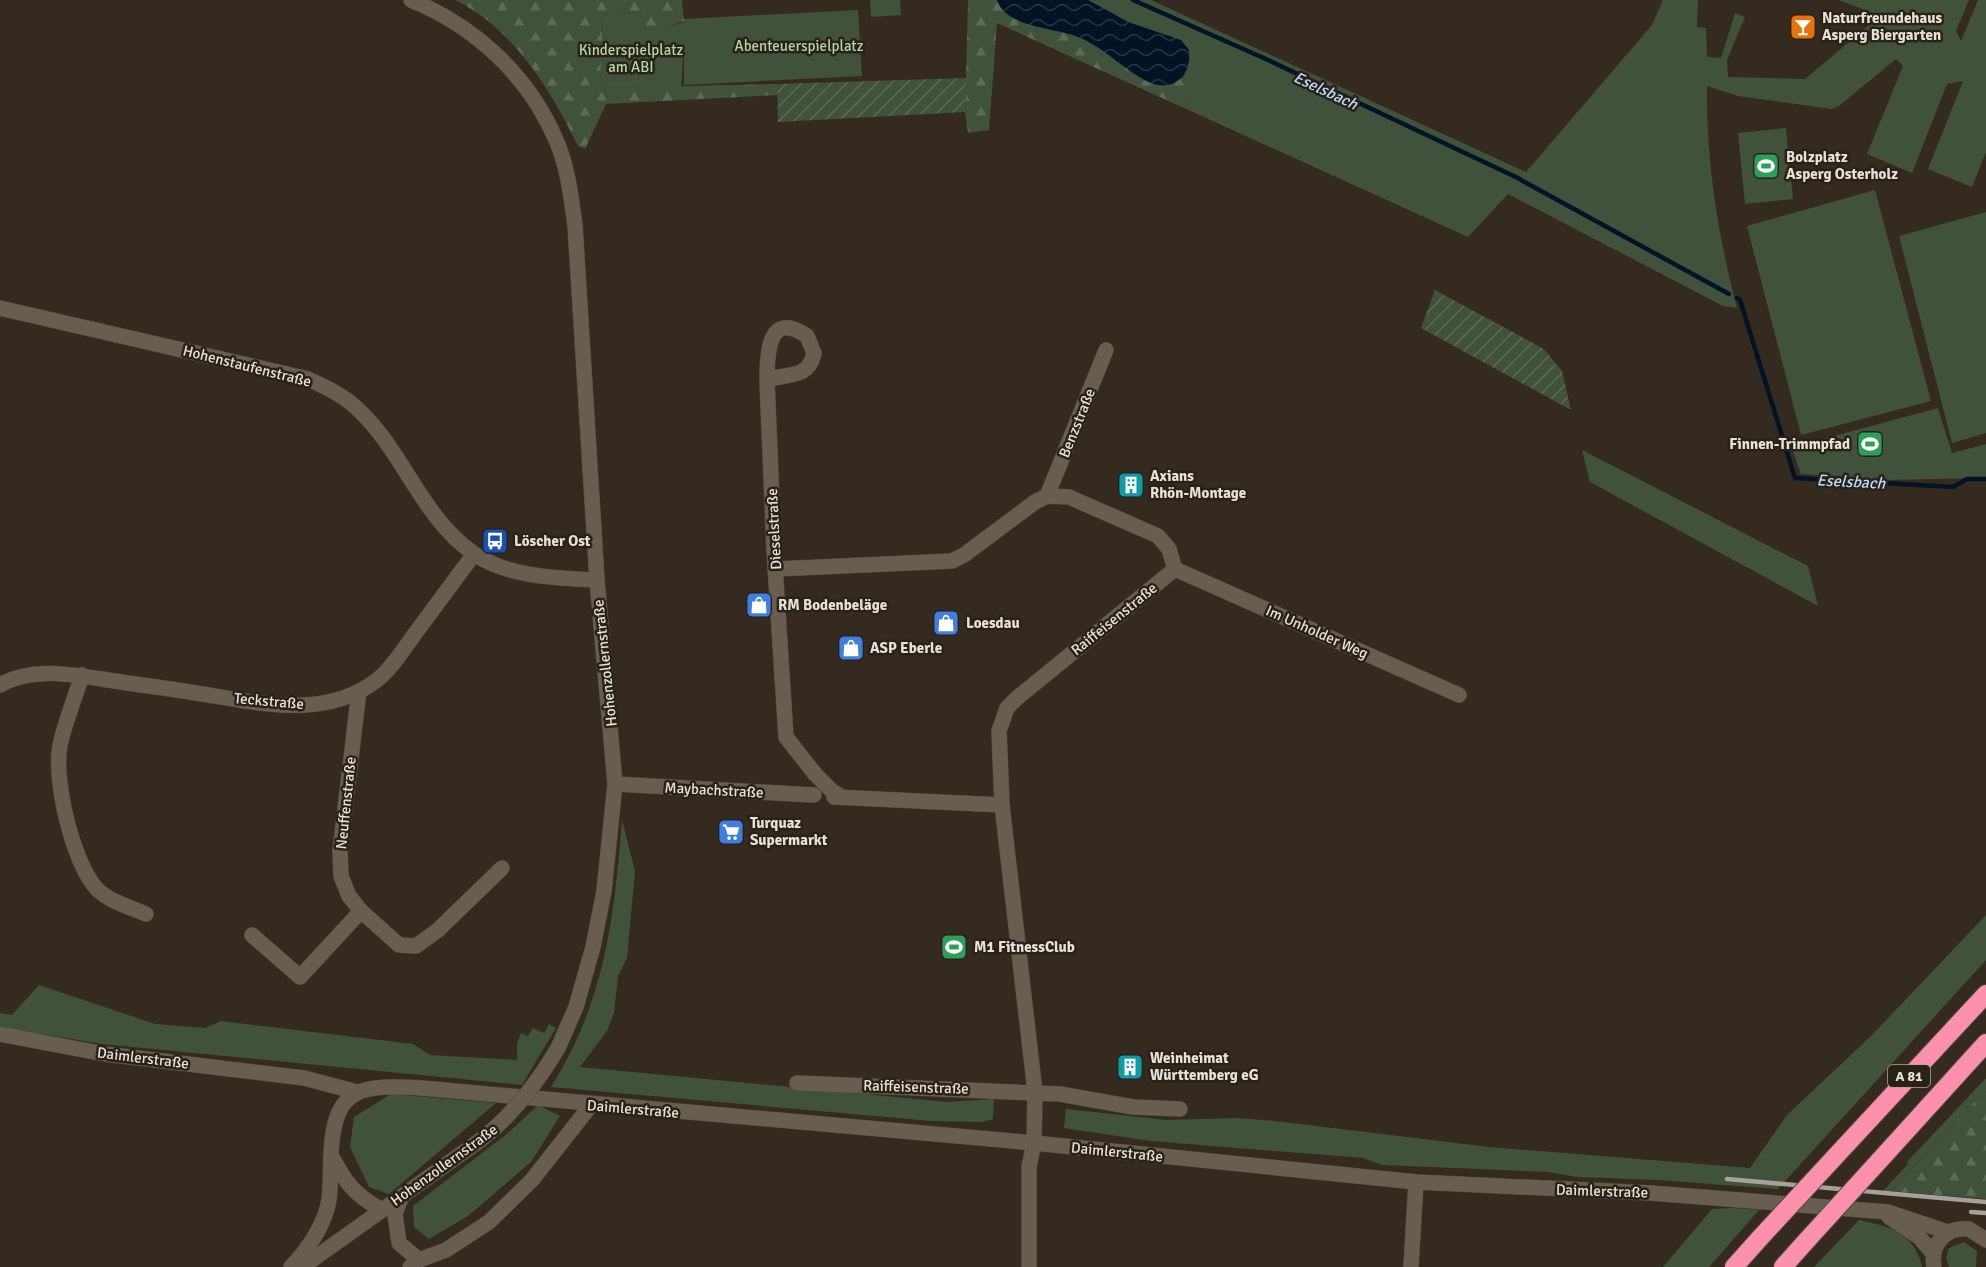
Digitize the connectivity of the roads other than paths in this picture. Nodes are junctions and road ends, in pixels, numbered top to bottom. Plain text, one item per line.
1 (411, 0) edge
2 (0, 308) edge
3 (1106, 350) dead end
4 (767, 380) dead end
5 (1047, 496) junction
6 (474, 554) junction
7 (776, 569) junction
8 (1175, 569) junction
9 (597, 580) junction
10 (82, 675) junction
11 (0, 685) edge
12 (360, 691) junction
13 (1459, 695) dead end
14 (615, 784) junction
15 (842, 797) junction
16 (1002, 805) junction
17 (502, 868) dead end
18 (360, 911) junction
19 (146, 914) dead end
20 (252, 935) dead end
21 (1986, 994) edge
22 (0, 1034) edge
23 (1986, 1043) edge
24 (797, 1083) dead end
25 (357, 1092) junction
26 (1035, 1092) junction
27 (591, 1105) junction
28 (1180, 1109) dead end
29 (1034, 1143) junction
30 (331, 1155) junction
31 (1416, 1182) junction
32 (401, 1198) junction
33 (382, 1210) junction
34 (1879, 1211) junction
35 (1948, 1232) junction
36 (1984, 1237) edge
37 (1934, 1260) edge
38 (414, 1264) edge
39 (291, 1267) edge
40 (302, 1267) edge
41 (1029, 1267) edge
42 (1411, 1267) edge
43 (1734, 1267) edge
44 (1783, 1267) edge

1 - 9 street, Hohenzollernstraße
2 - 6 street, Hohenstaufenstraße
3 - 5 street, Benzstraße
4 - 7 street, Dieselstraße
5 - 7 street
5 - 8 street
6 - 9 street, Hohenstaufenstraße
6 - 12 street, Teckstraße
7 - 15 street, Dieselstraße
8 - 13 street, Im Unholder Weg
8 - 16 street, Raiffeisenstraße
9 - 14 street, Hohenzollernstraße
10 - 11 street, Teckstraße
10 - 12 street, Teckstraße
10 - 19 street
12 - 18 street, Neuffenstraße
14 - 15 street, Maybachstraße
14 - 32 street, Hohenzollernstraße, bridge
15 - 16 street, Maybachstraße
16 - 26 street, Raiffeisenstraße
17 - 18 street, Neuffenstraße
18 - 20 street
21 - 43 highway, A 81, bridge
22 - 25 street, Daimlerstraße
23 - 44 highway, A 81, bridge
24 - 26 street, Raiffeisenstraße
25 - 27 street, Daimlerstraße
25 - 30 street
26 - 28 street, Raiffeisenstraße
26 - 29 street, Raiffeisenstraße
27 - 29 street, Daimlerstraße
27 - 38 street
29 - 31 street, Daimlerstraße
29 - 41 street, Raiffeisenstraße
30 - 33 street
30 - 39 street
31 - 34 street, Daimlerstraße
31 - 42 street
32 - 33 street, Hohenzollernstraße
32 - 38 street
33 - 40 street, Hohenzollernstraße
34 - 35 street, Daimlerstraße
34 - 37 street, Daimlerstraße
35 - 36 street, Daimlerstraße
35 - 37 street

